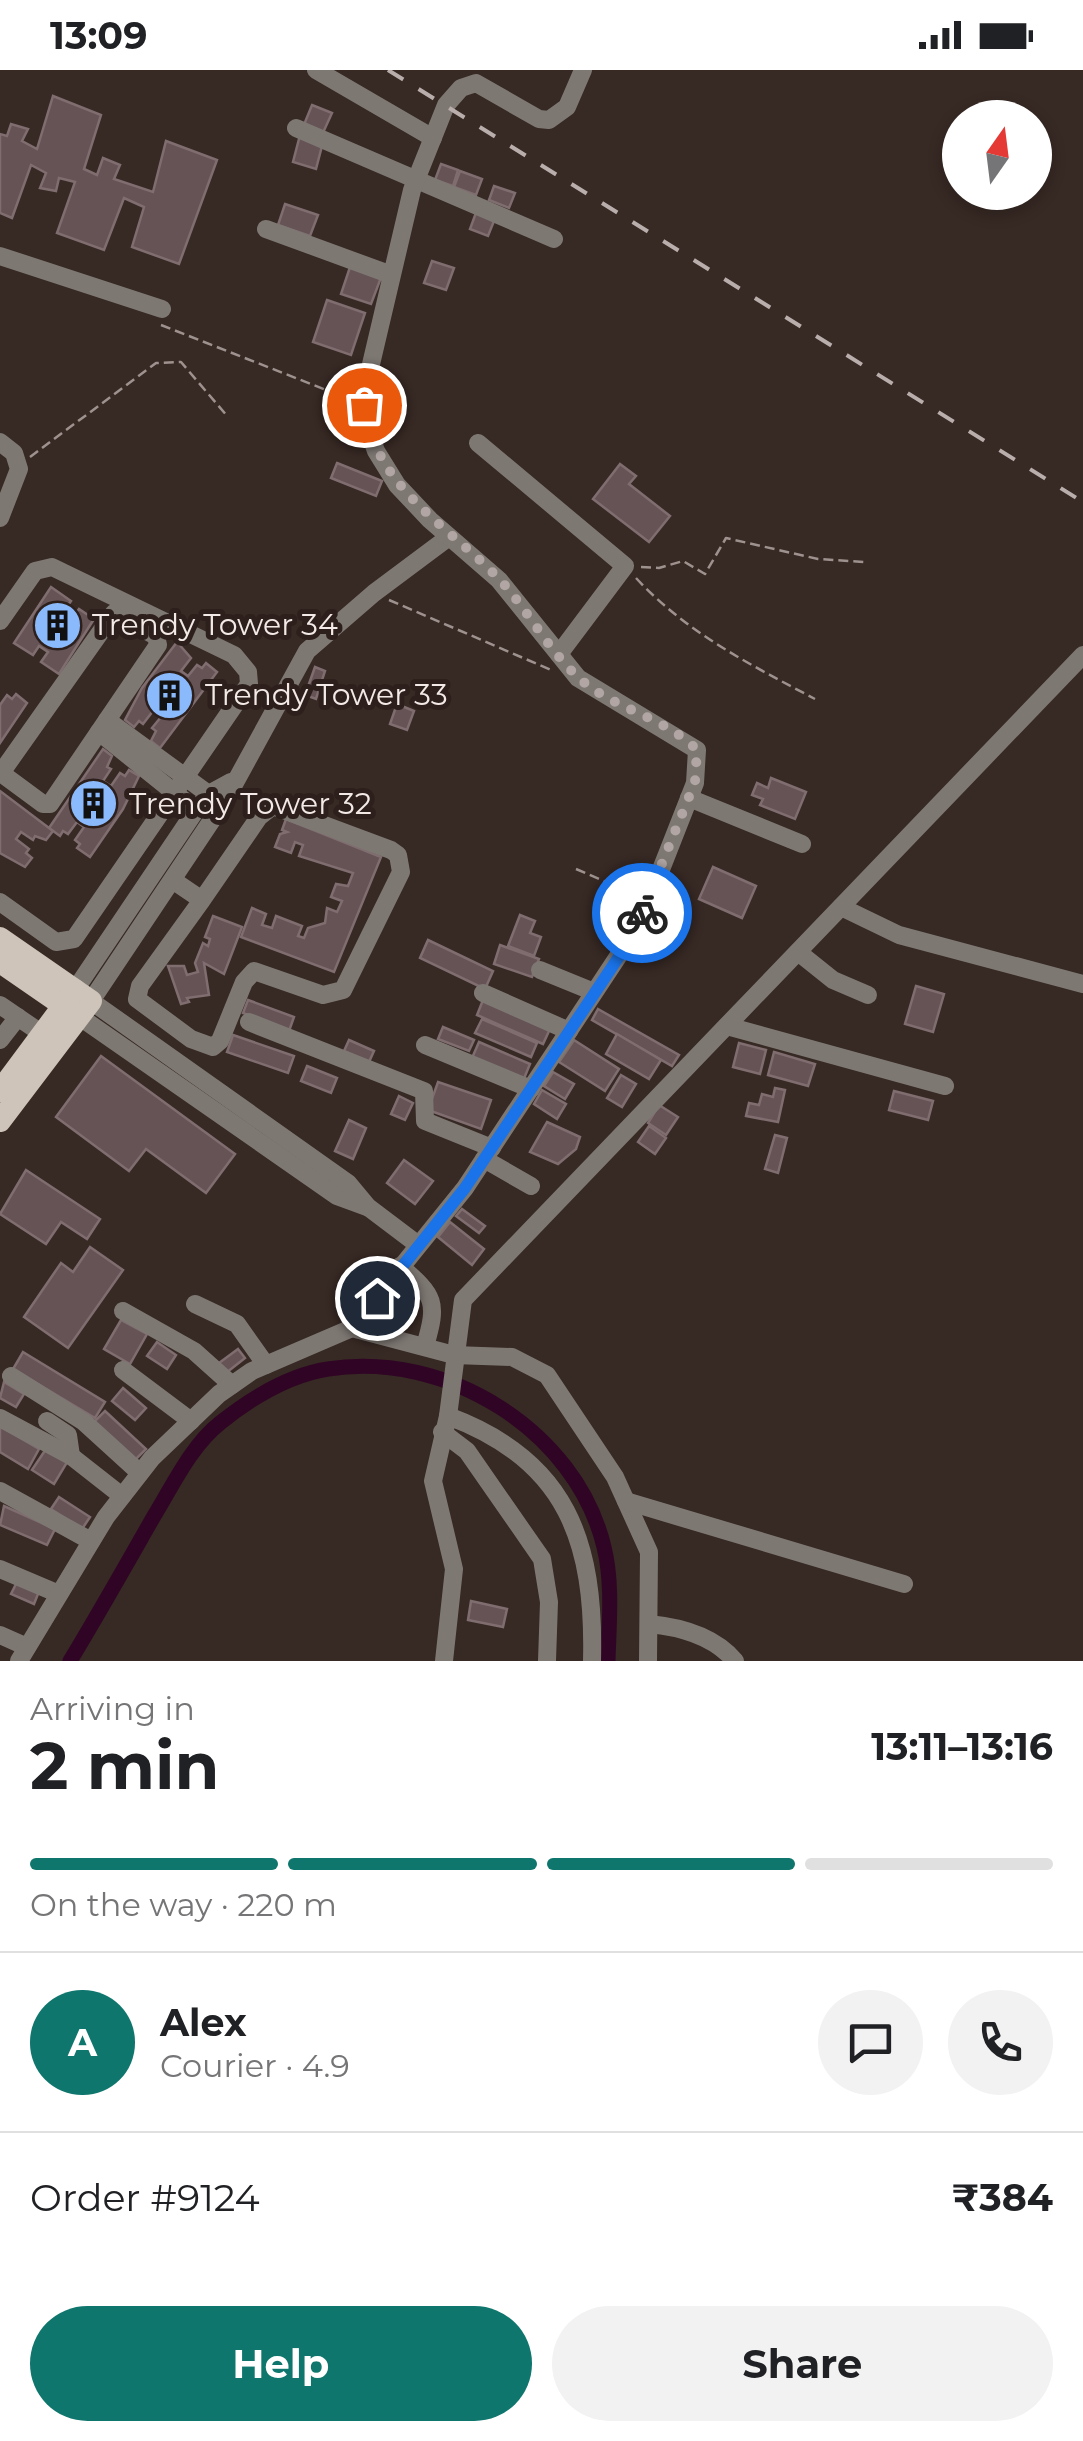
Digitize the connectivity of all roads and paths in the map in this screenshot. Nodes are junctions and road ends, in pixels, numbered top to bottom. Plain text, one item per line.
1 (316, 70) edge
2 (583, 70) edge
3 (296, 128) dead end
4 (432, 138) junction
5 (417, 176) junction
6 (266, 230) dead end
7 (554, 238) dead end
8 (0, 256) edge
9 (390, 274) junction
10 (159, 316) joint
11 (364, 405) junction
12 (228, 417) dead end
13 (0, 442) edge
14 (478, 443) dead end
15 (20, 469) junction
16 (0, 518) edge
17 (449, 537) junction
18 (864, 562) dead end
19 (624, 566) junction
20 (374, 592) junction
21 (0, 622) edge
22 (559, 654) junction
23 (1083, 655) edge
24 (578, 678) junction
25 (814, 699) dead end
26 (103, 726) junction
27 (180, 782) junction
28 (689, 798) junction
29 (216, 799) junction
30 (196, 810) junction
31 (802, 844) dead end
32 (576, 869) dead end
33 (174, 881) junction
34 (202, 900) junction
35 (649, 900) junction
36 (0, 902) edge
37 (841, 907) junction
38 (0, 938) edge
39 (798, 952) junction
40 (0, 962) edge
41 (540, 970) dead end
42 (1083, 984) edge
43 (594, 992) junction
44 (483, 993) dead end
45 (868, 995) dead end
46 (77, 1004) junction
47 (0, 1005) edge
48 (18, 1017) junction
49 (250, 1022) dead end
50 (727, 1026) junction
51 (569, 1031) junction
52 (44, 1035) junction
53 (0, 1040) edge
54 (424, 1045) dead end
55 (945, 1086) dead end
56 (530, 1089) junction
57 (0, 1091) edge
58 (0, 1121) edge
59 (488, 1153) junction
60 (532, 1186) dead end
61 (417, 1244) junction
62 (400, 1266) junction
63 (195, 1304) dead end
64 (122, 1311) dead end
65 (352, 1328) junction
66 (426, 1346) junction
67 (454, 1364) junction
68 (266, 1365) junction
69 (123, 1370) dead end
70 (11, 1376) dead end
71 (232, 1386) junction
72 (0, 1418) edge
73 (47, 1421) dead end
74 (191, 1421) junction
75 (445, 1424) junction
76 (72, 1456) junction
77 (140, 1473) junction
78 (0, 1490) edge
79 (122, 1496) junction
80 (626, 1501) junction
81 (91, 1541) junction
82 (0, 1569) edge
83 (904, 1584) dead end
84 (59, 1594) junction
85 (650, 1624) junction
86 (0, 1635) edge
87 (23, 1654) edge
88 (733, 1660) edge
89 (444, 1661) edge
90 (548, 1661) edge
91 (592, 1661) edge
92 (648, 1661) edge

1 - 4 street
2 - 4 street
3 - 5 street
4 - 5 street
5 - 7 street
5 - 9 street
6 - 9 street
8 - 10 street
9 - 11 street
10 - 11 path
11 - 17 street
12 - 15 path
13 - 15 street
14 - 19 street
15 - 16 street
17 - 20 street
17 - 22 street
18 - 19 path
19 - 22 street
19 - 25 path
20 - 24 path
20 - 29 street
21 - 27 street
22 - 24 street
23 - 37 street
24 - 28 street
26 - 26 street
26 - 27 street
27 - 29 street
27 - 30 street
27 - 36 street
28 - 31 street
28 - 35 street
29 - 30 street
29 - 33 street
30 - 46 street
32 - 35 path
33 - 34 street
33 - 46 street
34 - 34 street
35 - 43 street
37 - 39 street
37 - 42 street
38 - 46 main road
39 - 45 street
39 - 50 street
40 - 46 main road
41 - 43 street
43 - 51 street
44 - 51 street
46 - 52 main road
46 - 58 main road
46 - 61 street
47 - 48 street
48 - 52 street
48 - 53 street
49 - 59 street
50 - 55 street
50 - 67 street
51 - 56 street
52 - 57 main road
54 - 56 street
56 - 59 street
59 - 60 street
59 - 61 street
61 - 62 street
62 - 65 street
62 - 66 street
63 - 68 street
64 - 71 street
65 - 66 street
65 - 68 street
66 - 67 street
67 - 75 street
67 - 80 street
68 - 71 street
69 - 74 street
70 - 77 street
71 - 74 street
72 - 76 street
73 - 76 street
74 - 77 street
75 - 89 street
75 - 90 street
75 - 91 street
76 - 79 street
77 - 79 street
78 - 81 street
79 - 81 street
80 - 83 street
80 - 85 street
81 - 84 street
82 - 84 street
84 - 87 street
85 - 88 street
85 - 92 street
86 - 87 street

